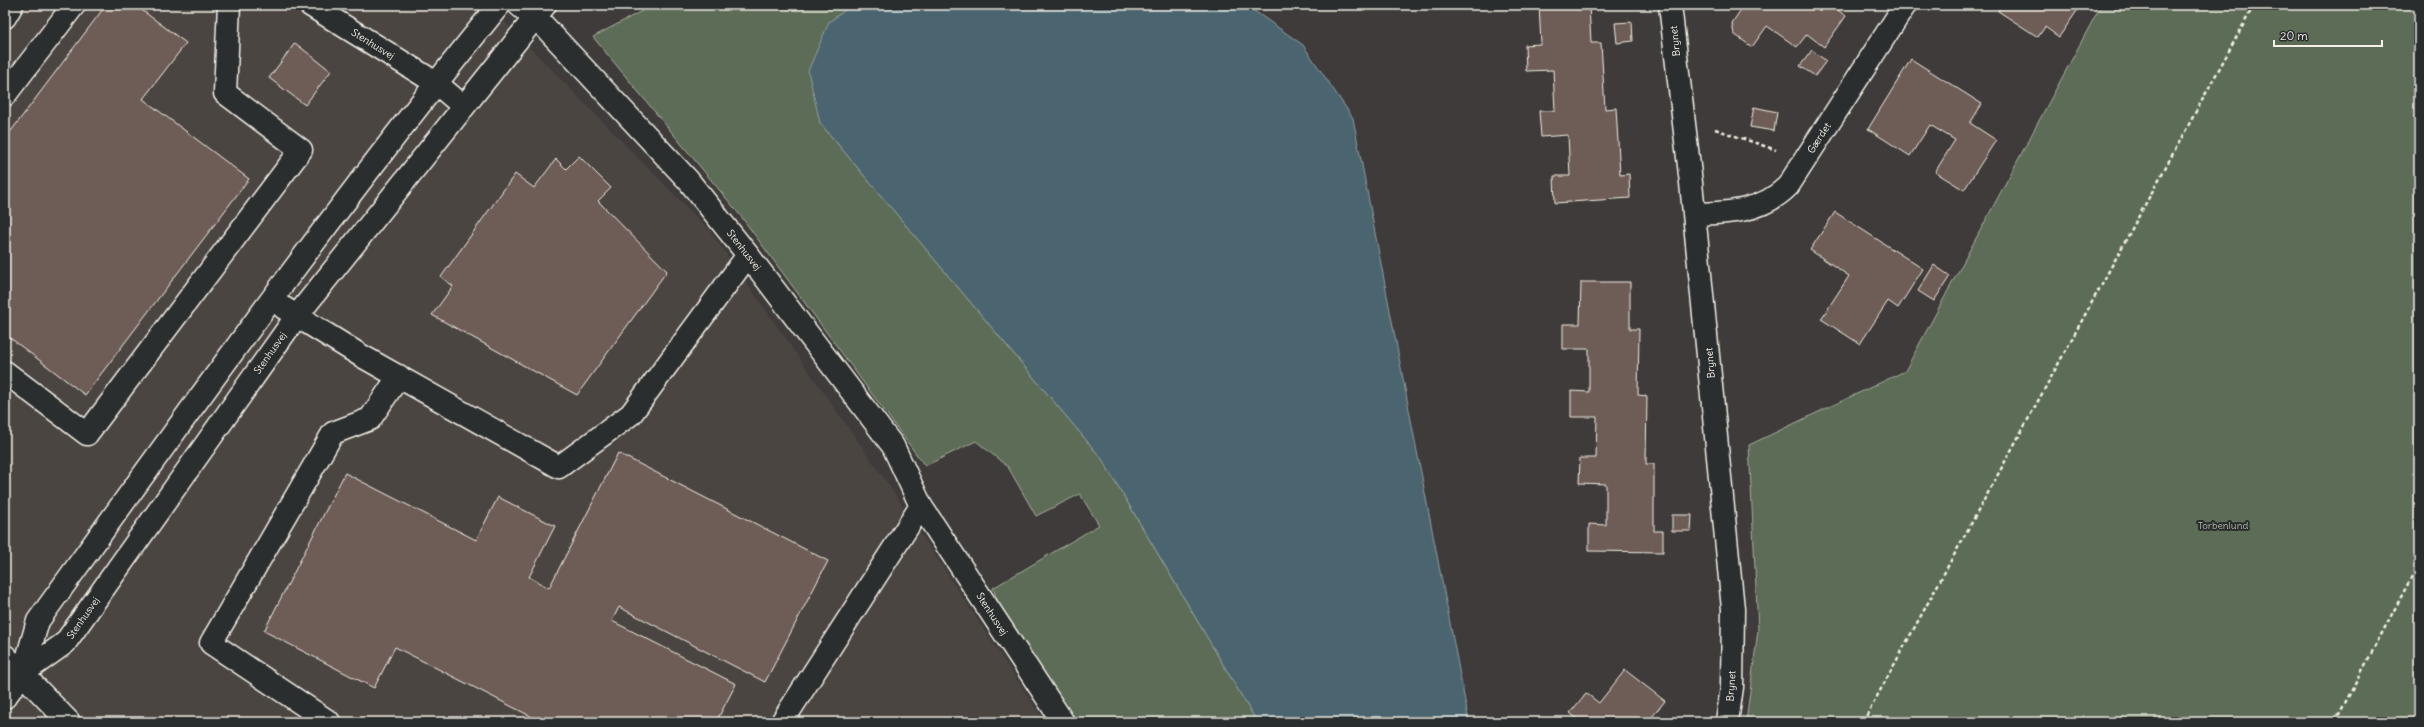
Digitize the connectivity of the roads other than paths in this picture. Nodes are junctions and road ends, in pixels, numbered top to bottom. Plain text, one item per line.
1 (12, 5) edge
2 (74, 5) edge
3 (229, 5) edge
4 (310, 5) edge
5 (499, 5) edge
6 (1670, 5) edge
7 (1905, 5) edge
8 (533, 9) edge
9 (5, 17) edge
10 (436, 83) junction
11 (5, 94) edge
12 (463, 106) junction
13 (1694, 214) junction
14 (748, 255) junction
15 (272, 300) junction
16 (296, 317) junction
17 (5, 372) edge
18 (399, 376) junction
19 (921, 506) junction
20 (5, 656) edge
21 (23, 673) junction
22 (5, 697) edge
23 (69, 722) edge
24 (329, 722) edge
25 (782, 722) edge
26 (1063, 722) edge
27 (1727, 722) edge

1 - 9 street
2 - 11 street
3 - 17 street
4 - 10 street, Stenhusvej
5 - 10 street
6 - 13 street, Brynet
7 - 13 street, Gærdet
8 - 12 street, Stenhusvej
8 - 14 street, Stenhusvej
10 - 12 street, Stenhusvej
10 - 15 street
12 - 16 street, Stenhusvej
13 - 27 street, Brynet
14 - 18 street
14 - 19 street, Stenhusvej
15 - 16 street
15 - 21 street
16 - 18 street
16 - 21 street, Stenhusvej
18 - 24 street
19 - 25 street
19 - 26 street, Stenhusvej
20 - 21 street
21 - 22 street
21 - 23 street

